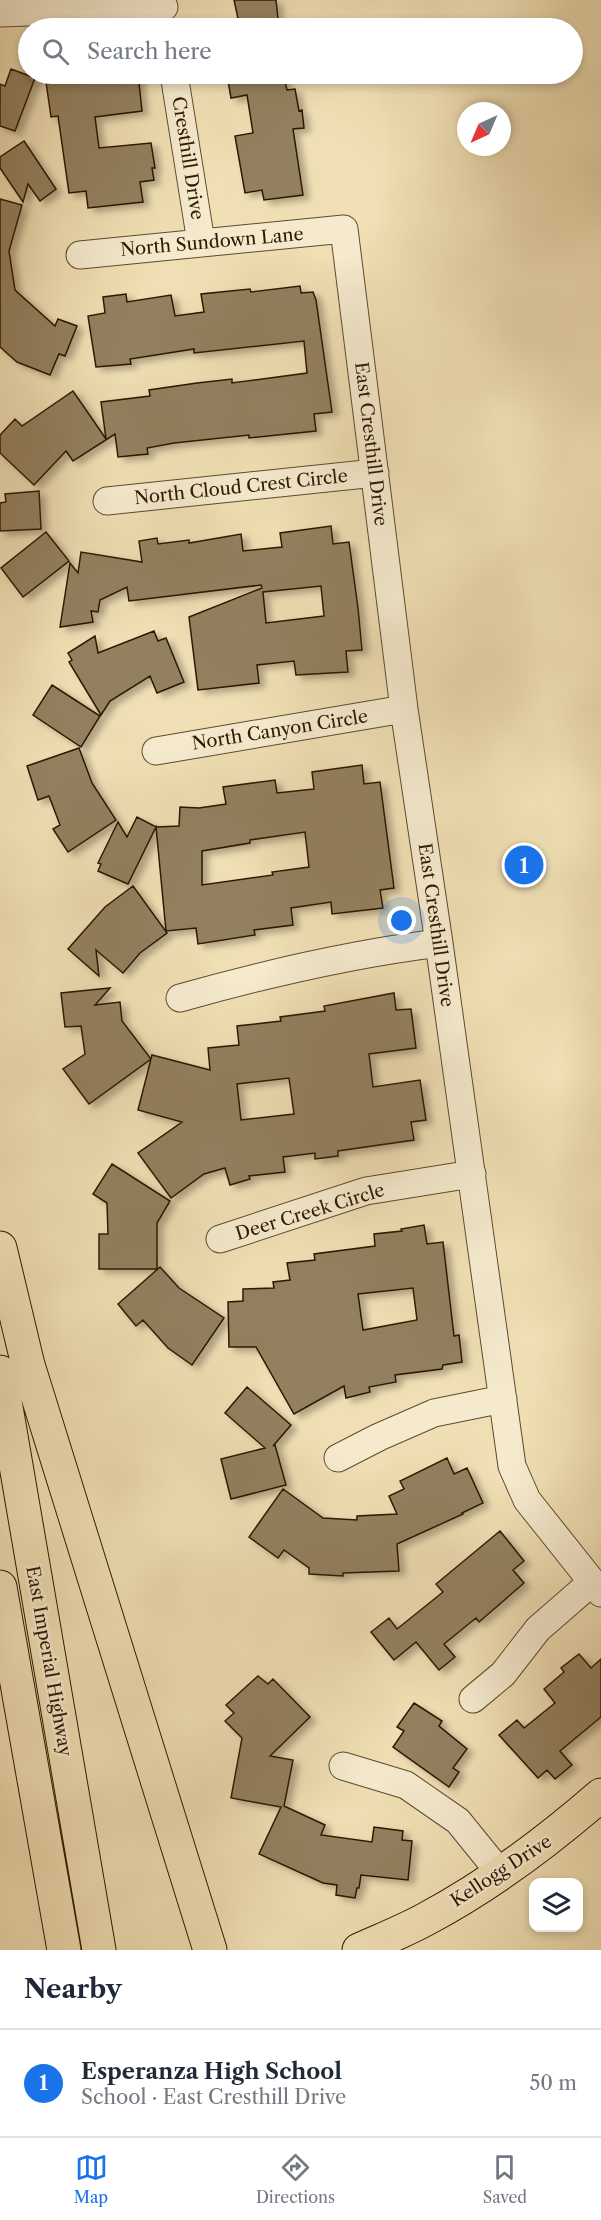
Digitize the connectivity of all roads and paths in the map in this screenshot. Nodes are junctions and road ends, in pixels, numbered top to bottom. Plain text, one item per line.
1 (165, 12) edge
2 (0, 13) edge
3 (176, 84) edge
4 (344, 230) joint
5 (201, 242) junction
6 (80, 255) dead end
7 (375, 473) junction
8 (107, 501) dead end
9 (404, 710) junction
10 (156, 751) dead end
11 (439, 943) junction
12 (180, 998) dead end
13 (472, 1174) junction
14 (220, 1239) dead end
15 (0, 1248) edge
16 (0, 1372) edge
17 (503, 1399) junction
18 (338, 1458) dead end
19 (0, 1587) edge
20 (597, 1587) edge
21 (473, 1699) dead end
22 (343, 1766) dead end
23 (601, 1795) edge
24 (501, 1874) junction
25 (64, 1950) edge
26 (99, 1950) edge
27 (210, 1950) edge
28 (359, 1950) edge

1 - 2 street
3 - 5 street, Cresthill Drive
4 - 5 street, North Sundown Lane
4 - 7 street, East Cresthill Drive
5 - 6 street, North Sundown Lane
7 - 8 street, North Cloud Crest Circle
7 - 9 street, East Cresthill Drive
9 - 10 street, North Canyon Circle
9 - 11 street, East Cresthill Drive
11 - 12 street
11 - 13 street, East Cresthill Drive
13 - 14 street, Deer Creek Circle
13 - 17 street, East Cresthill Drive
15 - 27 main road
16 - 26 main road, East Imperial Highway
17 - 18 street
17 - 20 street, East Cresthill Drive
19 - 25 main road, East Imperial Highway
20 - 21 street
22 - 24 street
23 - 24 main road, Kellogg Drive
24 - 28 main road, Kellogg Drive

